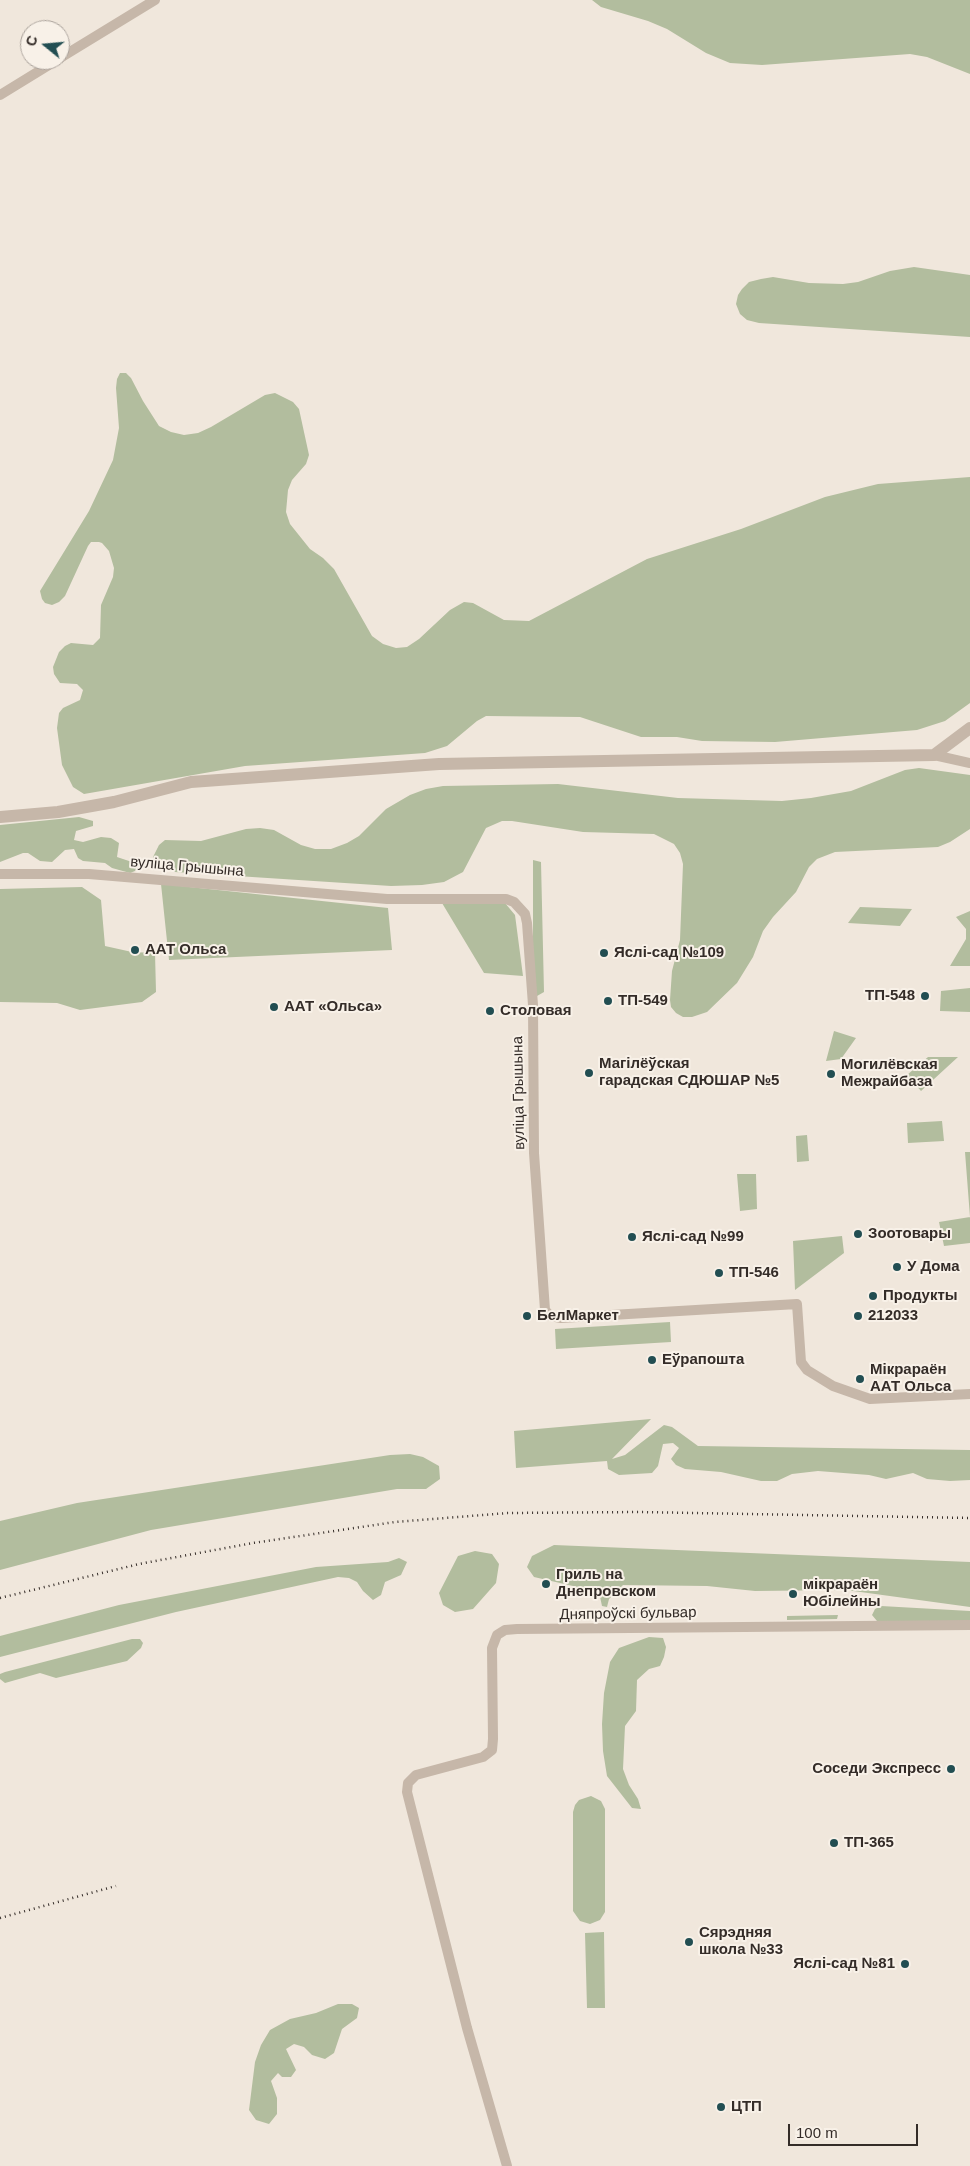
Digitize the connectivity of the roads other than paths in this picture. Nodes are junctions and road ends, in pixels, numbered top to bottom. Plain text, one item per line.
1 (155, 0) edge
2 (70, 52) edge
3 (40, 70) edge
4 (0, 95) edge
5 (970, 728) edge
6 (934, 755) junction
7 (970, 762) edge
8 (0, 817) edge
9 (0, 874) edge
10 (970, 1394) edge
11 (970, 1625) edge
12 (507, 2166) edge

1 - 2 street
3 - 4 street
5 - 6 street
6 - 7 street
6 - 8 street
9 - 10 street, вуліца Грышына
11 - 12 street, Дняпроўскі бульвар

